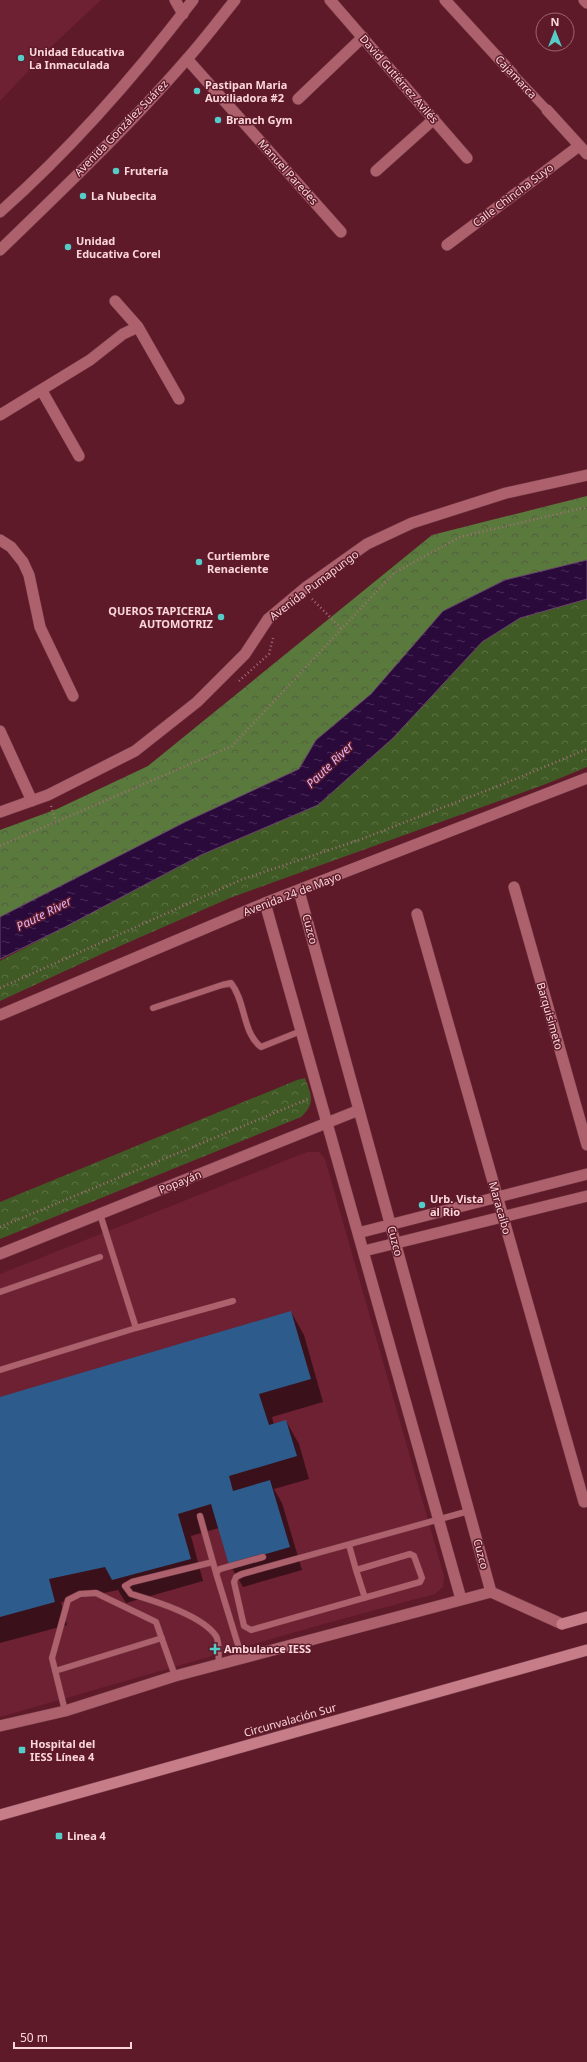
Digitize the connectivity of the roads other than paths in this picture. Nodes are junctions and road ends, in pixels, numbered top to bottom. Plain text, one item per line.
1 (175, 0) edge
2 (193, 0) edge
3 (235, 0) edge
4 (330, 0) edge
5 (445, 0) edge
6 (584, 0) edge
7 (587, 3) edge
8 (183, 14) junction
9 (363, 38) junction
10 (187, 59) junction
11 (512, 73) joint
12 (298, 99) dead end
13 (547, 110) joint
14 (434, 119) junction
15 (583, 150) edge
16 (467, 158) dead end
17 (376, 170) dead end
18 (0, 212) edge
19 (341, 232) dead end
20 (447, 245) dead end
21 (0, 250) edge
22 (115, 301) dead end
23 (138, 327) junction
24 (42, 391) junction
25 (179, 399) dead end
26 (0, 415) edge
27 (79, 456) dead end
28 (587, 470) edge
29 (587, 475) edge
30 (506, 493) junction
31 (0, 540) edge
32 (73, 696) dead end
33 (0, 731) edge
34 (587, 778) edge
35 (32, 801) junction
36 (0, 812) edge
37 (514, 887) dead end
38 (299, 891) junction
39 (266, 903) junction
40 (417, 914) dead end
41 (153, 1008) dead end
42 (0, 1015) edge
43 (301, 1031) junction
44 (359, 1110) junction
45 (327, 1123) junction
46 (587, 1145) edge
47 (587, 1174) edge
48 (587, 1196) edge
49 (497, 1197) junction
50 (100, 1214) junction
51 (503, 1216) junction
52 (391, 1224) junction
53 (358, 1233) junction
54 (396, 1243) junction
55 (364, 1251) junction
56 (0, 1254) edge
57 (100, 1256) dead end
58 (0, 1292) edge
59 (233, 1301) dead end
60 (136, 1328) junction
61 (0, 1370) edge
62 (584, 1502) dead end
63 (469, 1511) junction
64 (200, 1516) dead end
65 (439, 1519) junction
66 (348, 1546) junction
67 (263, 1557) dead end
68 (213, 1562) junction
69 (356, 1570) junction
70 (216, 1573) junction
71 (491, 1592) junction
72 (365, 1598) junction
73 (462, 1599) junction
74 (587, 1617) edge
75 (562, 1624) joint
76 (162, 1638) junction
77 (587, 1650) edge
78 (242, 1658) junction
79 (219, 1664) junction
80 (55, 1671) junction
81 (175, 1676) junction
82 (65, 1711) junction
83 (0, 1726) edge
84 (0, 1815) edge

1 - 8 street
2 - 8 street
3 - 10 street, Avenida González Suárez
4 - 9 street, David Gutiérrez Avilés
5 - 11 street, Cajamarca
6 - 7 street
8 - 18 street
9 - 12 street
9 - 14 street, David Gutiérrez Avilés
10 - 19 street, Manuel Paredes
10 - 21 street, Avenida González Suárez
11 - 13 street, Cajamarca
13 - 15 street, Cajamarca
14 - 16 street, David Gutiérrez Avilés
14 - 17 street
15 - 20 street, Calle Chincha Suyo
22 - 23 street
23 - 24 street
23 - 25 street
24 - 26 street
24 - 27 street
28 - 30 street
29 - 30 street, Avenida Pumapungo
30 - 35 street, Avenida Pumapungo
31 - 32 street
33 - 35 street
34 - 38 street, Avenida 24 de Mayo
35 - 36 street, Avenida Pumapungo
37 - 46 street, Barquisimeto
38 - 39 street, Avenida 24 de Mayo
38 - 44 street, Cuzco
39 - 42 street, Avenida 24 de Mayo
39 - 43 street
40 - 49 street, Maracaibo
41 - 43 lane
43 - 45 street
44 - 45 street, Popayán
44 - 52 street, Cuzco
45 - 50 street, Popayán
45 - 53 street
47 - 49 street
48 - 51 street
49 - 51 street, Maracaibo
49 - 52 street
50 - 56 street, Popayán
50 - 60 lane
51 - 54 street
51 - 62 street, Maracaibo
52 - 53 street
52 - 54 street, Cuzco
53 - 55 street
54 - 55 street
54 - 63 street, Cuzco
55 - 65 street
57 - 58 lane
59 - 60 lane
60 - 61 lane
63 - 65 lane
63 - 71 street, Cuzco
64 - 68 lane
65 - 66 lane
65 - 73 street
66 - 69 lane
66 - 72 lane
67 - 70 lane
68 - 70 lane
68 - 79 lane
69 - 72 lane
69 - 72 lane
70 - 78 lane
71 - 73 street
71 - 75 street
73 - 78 street
74 - 75 highway
76 - 80 lane
76 - 80 lane
76 - 81 lane
77 - 84 highway, Circunvalación Sur
78 - 79 street
79 - 81 street
80 - 82 lane
81 - 82 street
82 - 83 street

